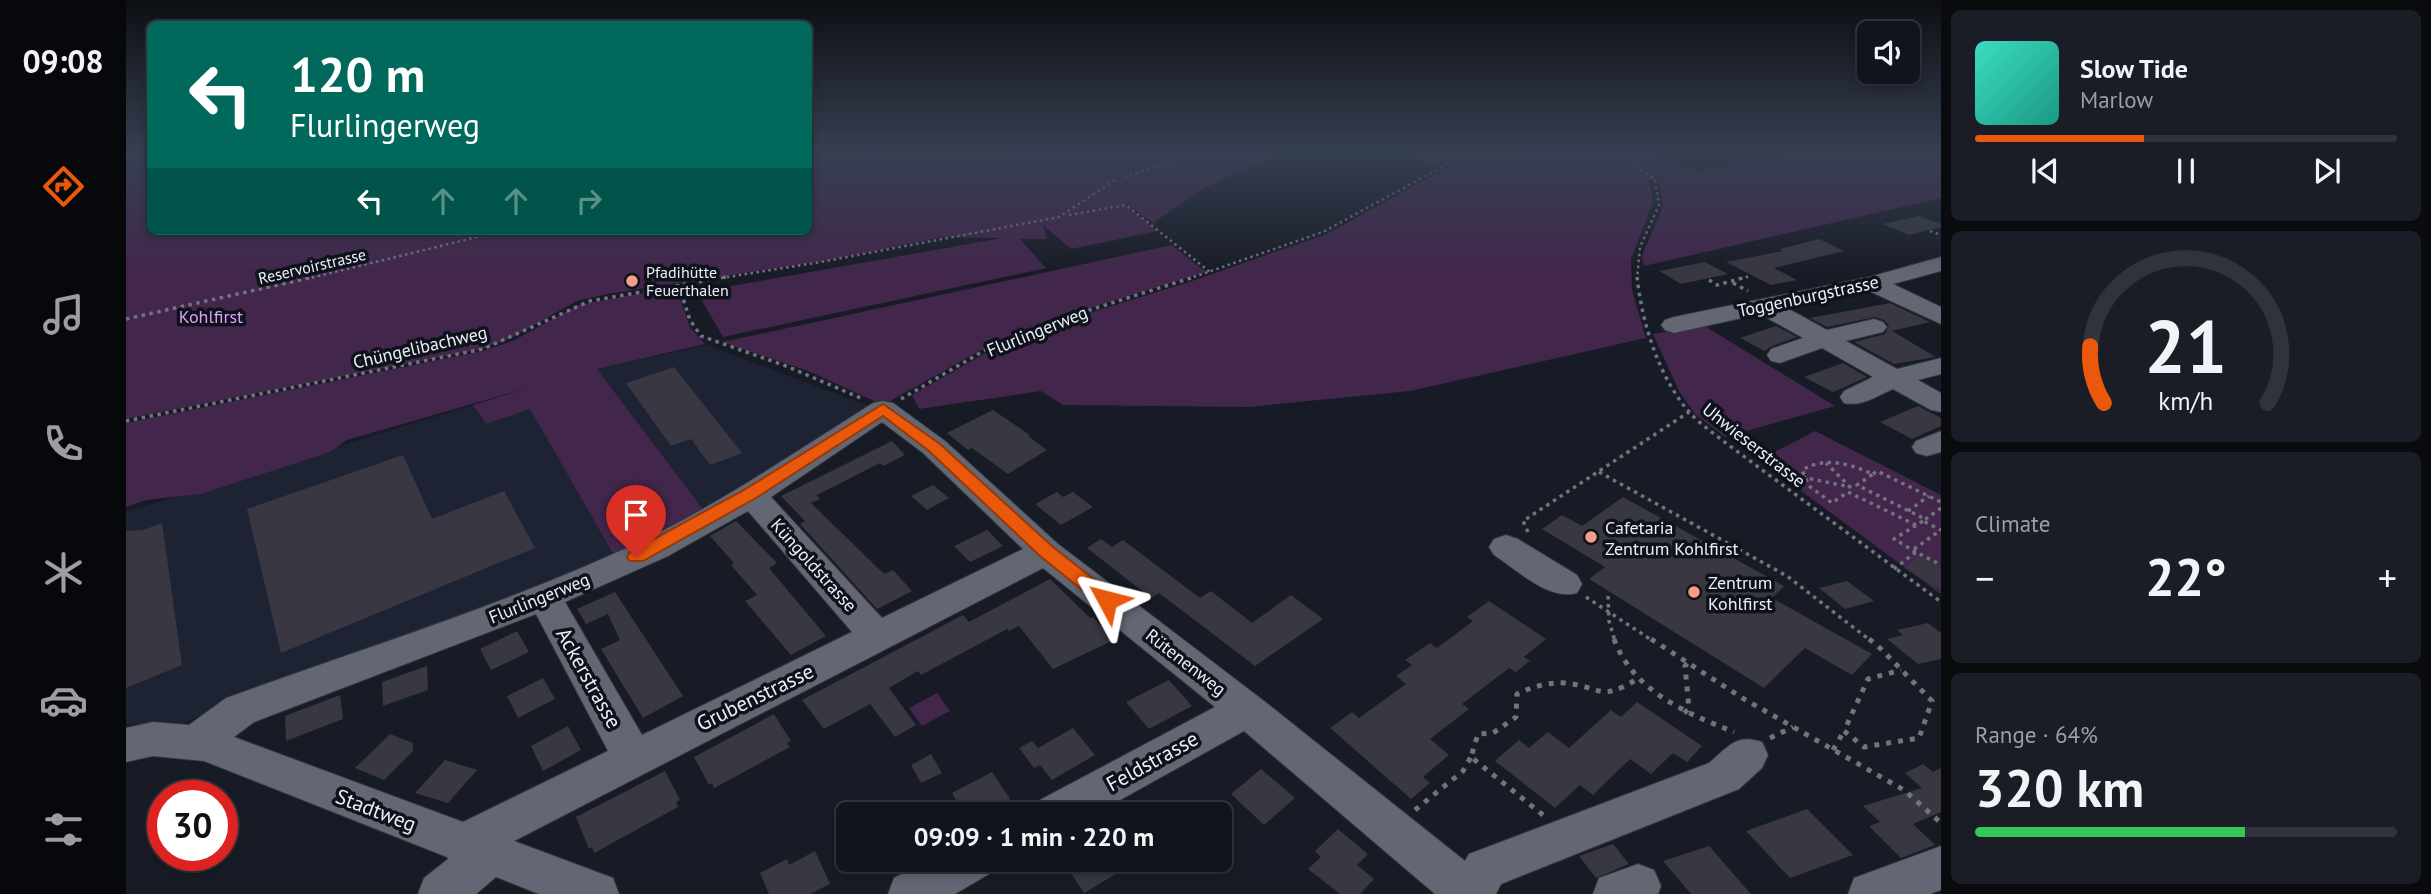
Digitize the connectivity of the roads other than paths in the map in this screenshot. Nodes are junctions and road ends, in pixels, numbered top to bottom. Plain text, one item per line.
1 (1941, 264) edge
2 (1872, 283) junction
3 (1755, 298) junction
4 (1939, 315) edge
5 (1674, 325) dead end
6 (1874, 327) dead end
7 (1823, 339) junction
8 (1780, 355) dead end
9 (1941, 366) edge
10 (1894, 378) junction
11 (1854, 397) dead end
12 (1941, 404) edge
13 (883, 409) joint
14 (750, 494) junction
15 (1517, 540) road end
16 (1046, 552) junction
17 (1565, 584) road end
18 (545, 598) junction
19 (877, 636) junction
20 (1250, 713) junction
21 (140, 742) edge
22 (197, 742) junction
23 (1751, 744) road end
24 (633, 758) junction
25 (1077, 802) edge
26 (477, 849) junction
27 (1941, 868) edge
28 (950, 872) edge
29 (441, 894) edge
30 (596, 894) edge
31 (911, 894) edge
32 (1470, 894) edge
33 (1871, 894) edge

1 - 2 street, Toggenburgstrasse
2 - 3 street, Toggenburgstrasse
2 - 4 street
3 - 5 street, Toggenburgstrasse
3 - 7 street
6 - 7 street
7 - 8 street
7 - 10 street
9 - 10 street
10 - 11 street
10 - 12 street
13 - 14 street, Flurlingerweg
13 - 16 street, Rütenenweg
14 - 18 street, Flurlingerweg
14 - 19 street, Küngoldstrasse
15 - 17 street
16 - 19 street, Grubenstrasse
16 - 20 street, Rütenenweg
18 - 22 street, Flurlingerweg
18 - 24 street, Ackerstrasse
19 - 24 street, Grubenstrasse
20 - 25 street, Feldstrasse
20 - 32 street, Rütenenweg
21 - 22 street, Stadtweg
22 - 26 street, Stadtweg
23 - 32 street
24 - 26 street, Grubenstrasse
26 - 29 street, Grubenstrasse
26 - 30 street, Stadtweg
27 - 33 street
28 - 31 street

